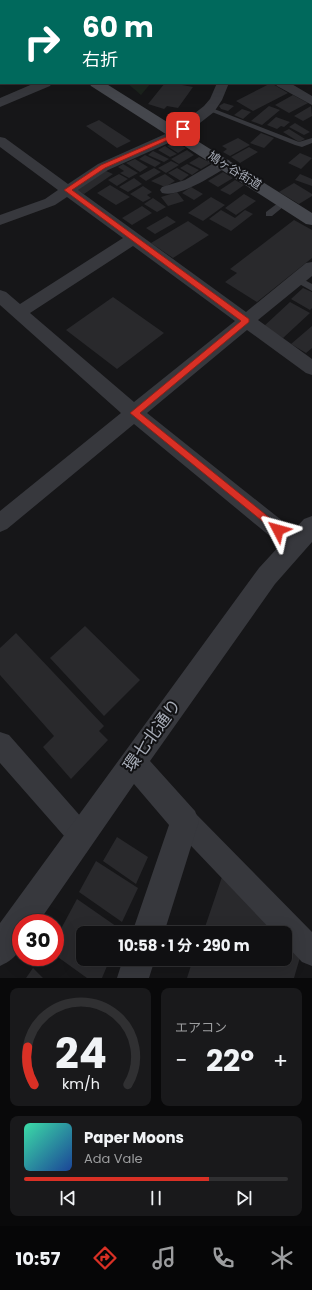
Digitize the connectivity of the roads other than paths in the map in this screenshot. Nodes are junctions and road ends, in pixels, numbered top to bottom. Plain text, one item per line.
1 (44, 84) edge
2 (98, 84) edge
3 (223, 84) edge
4 (283, 84) edge
5 (312, 101) edge
6 (0, 103) edge
7 (209, 109) junction
8 (177, 134) junction
9 (312, 140) edge
10 (0, 141) edge
11 (224, 164) junction
12 (68, 190) junction
13 (167, 190) dead end
14 (285, 202) junction
15 (269, 214) dead end
16 (0, 220) edge
17 (312, 220) edge
18 (133, 239) junction
19 (312, 268) edge
20 (305, 284) edge
21 (0, 296) edge
22 (20, 312) junction
23 (246, 320) junction
24 (312, 368) edge
25 (134, 413) junction
26 (0, 523) edge
27 (305, 534) edge
28 (0, 744) edge
29 (133, 762) junction
30 (185, 821) junction
31 (81, 836) junction
32 (150, 926) edge
33 (311, 949) edge
34 (0, 950) edge
35 (137, 966) edge
36 (133, 978) edge

1 - 6 street
2 - 8 main road, 鳩ヶ谷街道
3 - 7 street
4 - 5 street
7 - 8 street
7 - 9 lane
8 - 11 main road, 鳩ヶ谷街道
8 - 12 street
10 - 12 street
11 - 13 street
11 - 14 main road, 鳩ヶ谷街道
12 - 16 street
12 - 18 street
14 - 15 lane
14 - 17 main road, 鳩ヶ谷街道
18 - 22 street
18 - 23 street
19 - 20 street
20 - 23 street
21 - 22 street
22 - 25 street
23 - 24 street
23 - 25 street
25 - 26 street
25 - 27 street
27 - 29 street, 環七北通り
28 - 31 street
29 - 30 street
29 - 31 street, 環七北通り
30 - 32 street
30 - 33 street
31 - 34 street, 環七北通り
35 - 36 street

